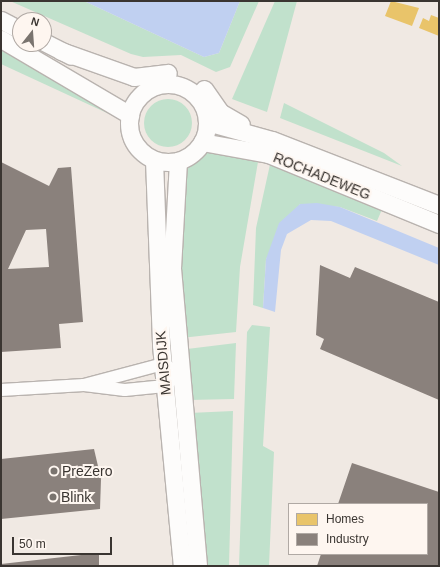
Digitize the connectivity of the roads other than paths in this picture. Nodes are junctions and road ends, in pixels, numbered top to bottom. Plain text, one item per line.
1 (1, 20) edge
2 (12, 26) edge
3 (1, 39) edge
4 (52, 46) edge
5 (61, 51) junction
6 (141, 94) junction
7 (130, 115) junction
8 (207, 122) junction
9 (272, 140) junction
10 (202, 142) junction
11 (154, 160) junction
12 (178, 161) junction
13 (439, 205) edge
14 (439, 224) edge
15 (163, 364) junction
16 (179, 373) junction
17 (84, 386) junction
18 (165, 386) junction
19 (1, 390) edge
20 (182, 566) edge
21 (198, 566) edge

1 - 2 main road
3 - 7 main road
4 - 5 main road
5 - 6 main road
5 - 9 main road
6 - 7 main road
6 - 8 main road
7 - 11 main road
8 - 9 main road, ROCHADEWEG
8 - 10 main road
9 - 13 main road, ROCHADEWEG
10 - 12 main road
10 - 14 main road, ROCHADEWEG
11 - 12 main road
11 - 15 main road, MAISDIJK
12 - 16 main road, MAISDIJK
15 - 16 street
15 - 17 street
15 - 18 main road, MAISDIJK
16 - 18 street
16 - 21 main road, MAISDIJK
17 - 18 street
17 - 19 street
18 - 20 main road, MAISDIJK

